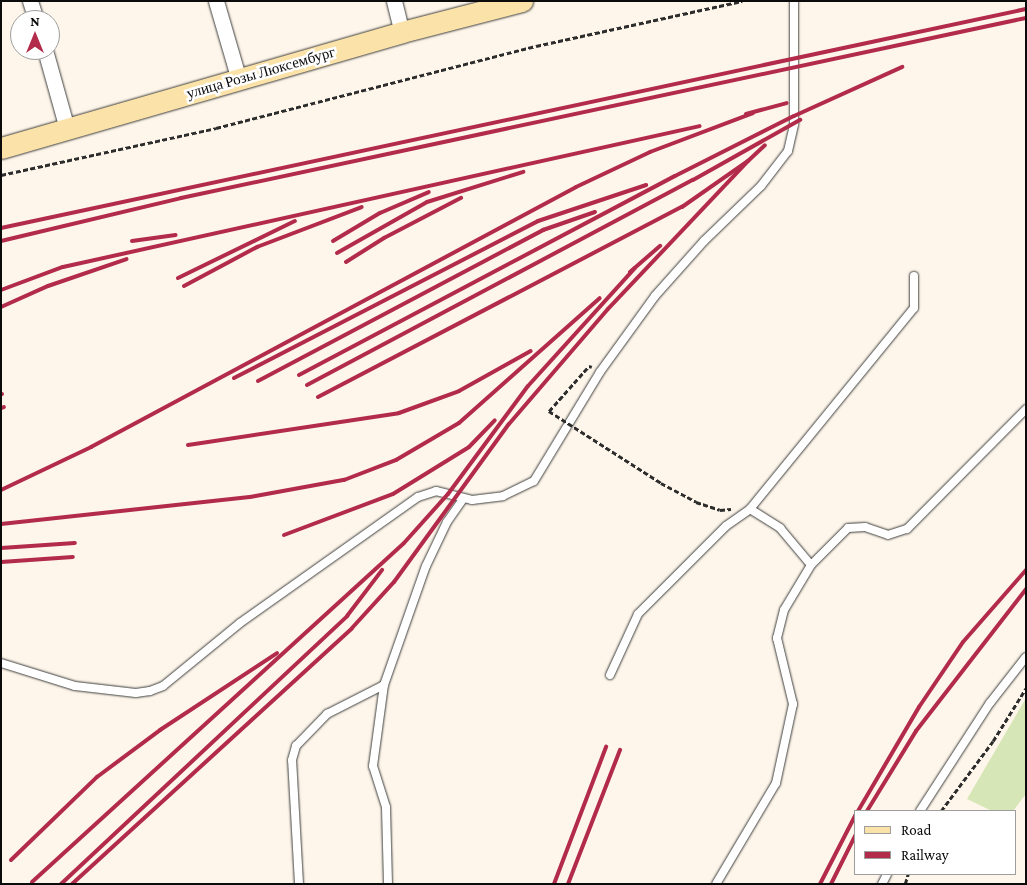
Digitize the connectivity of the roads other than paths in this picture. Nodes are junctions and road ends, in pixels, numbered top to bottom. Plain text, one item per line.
1 (216, 1) edge
2 (394, 1) edge
3 (522, 1) edge
4 (794, 1) edge
5 (402, 32) junction
6 (48, 60) edge
7 (239, 80) junction
8 (67, 129) junction
9 (1, 148) edge
10 (914, 276) dead end
11 (1026, 409) edge
12 (464, 498) junction
13 (750, 509) junction
14 (811, 565) junction
15 (1026, 657) edge
16 (1, 663) edge
17 (610, 675) dead end
18 (384, 685) junction
19 (921, 810) edge
20 (299, 884) edge
21 (388, 884) edge
22 (716, 884) edge

1 - 7 street
2 - 5 street
3 - 5 street, улица Розы Люксембург
4 - 12 lane
5 - 7 street, улица Розы Люксембург
6 - 8 street
7 - 8 street, улица Розы Люксембург
8 - 9 street, улица Розы Люксембург
10 - 13 lane
11 - 14 lane
12 - 16 lane
12 - 18 lane
13 - 14 lane
13 - 17 lane
14 - 22 lane
15 - 19 lane
18 - 20 lane
18 - 21 lane

